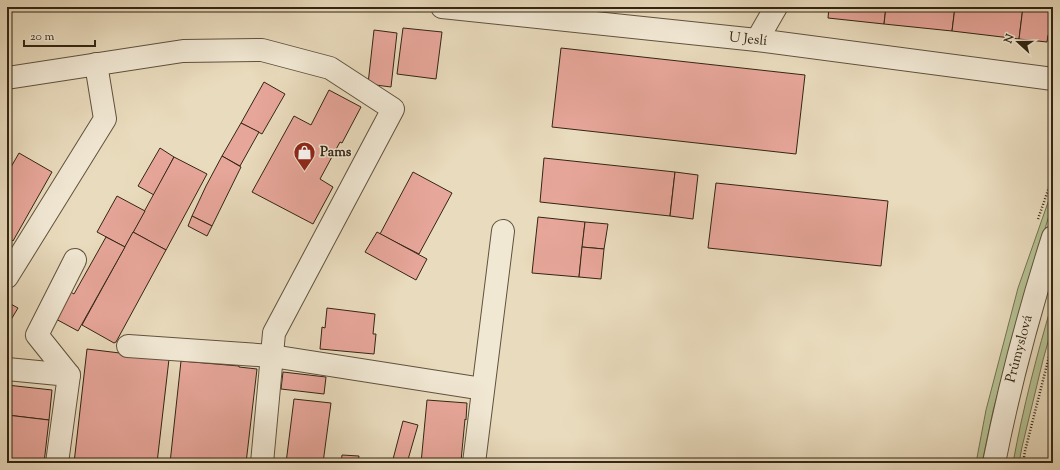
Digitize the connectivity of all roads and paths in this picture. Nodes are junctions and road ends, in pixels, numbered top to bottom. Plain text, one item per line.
1 (442, 7) edge
2 (776, 7) edge
3 (757, 40) junction
4 (96, 64) junction
5 (7, 78) edge
6 (1053, 79) edge
7 (502, 231) dead end
8 (1053, 238) edge
9 (75, 260) dead end
10 (7, 277) edge
11 (1053, 341) edge
12 (128, 346) dead end
13 (272, 356) junction
14 (7, 370) edge
15 (69, 375) junction
16 (483, 389) junction
17 (57, 463) edge
18 (262, 463) edge
19 (474, 463) edge
20 (994, 463) edge
21 (1023, 463) edge

1 - 3 street, U Jeslí
2 - 3 street
3 - 6 street, U Jeslí
4 - 5 street
4 - 10 street
4 - 13 street
7 - 16 street
8 - 20 street, Průmyslová
9 - 15 street
11 - 21 path
12 - 13 street
13 - 16 street
13 - 18 street
14 - 15 street
15 - 17 street
16 - 19 street

